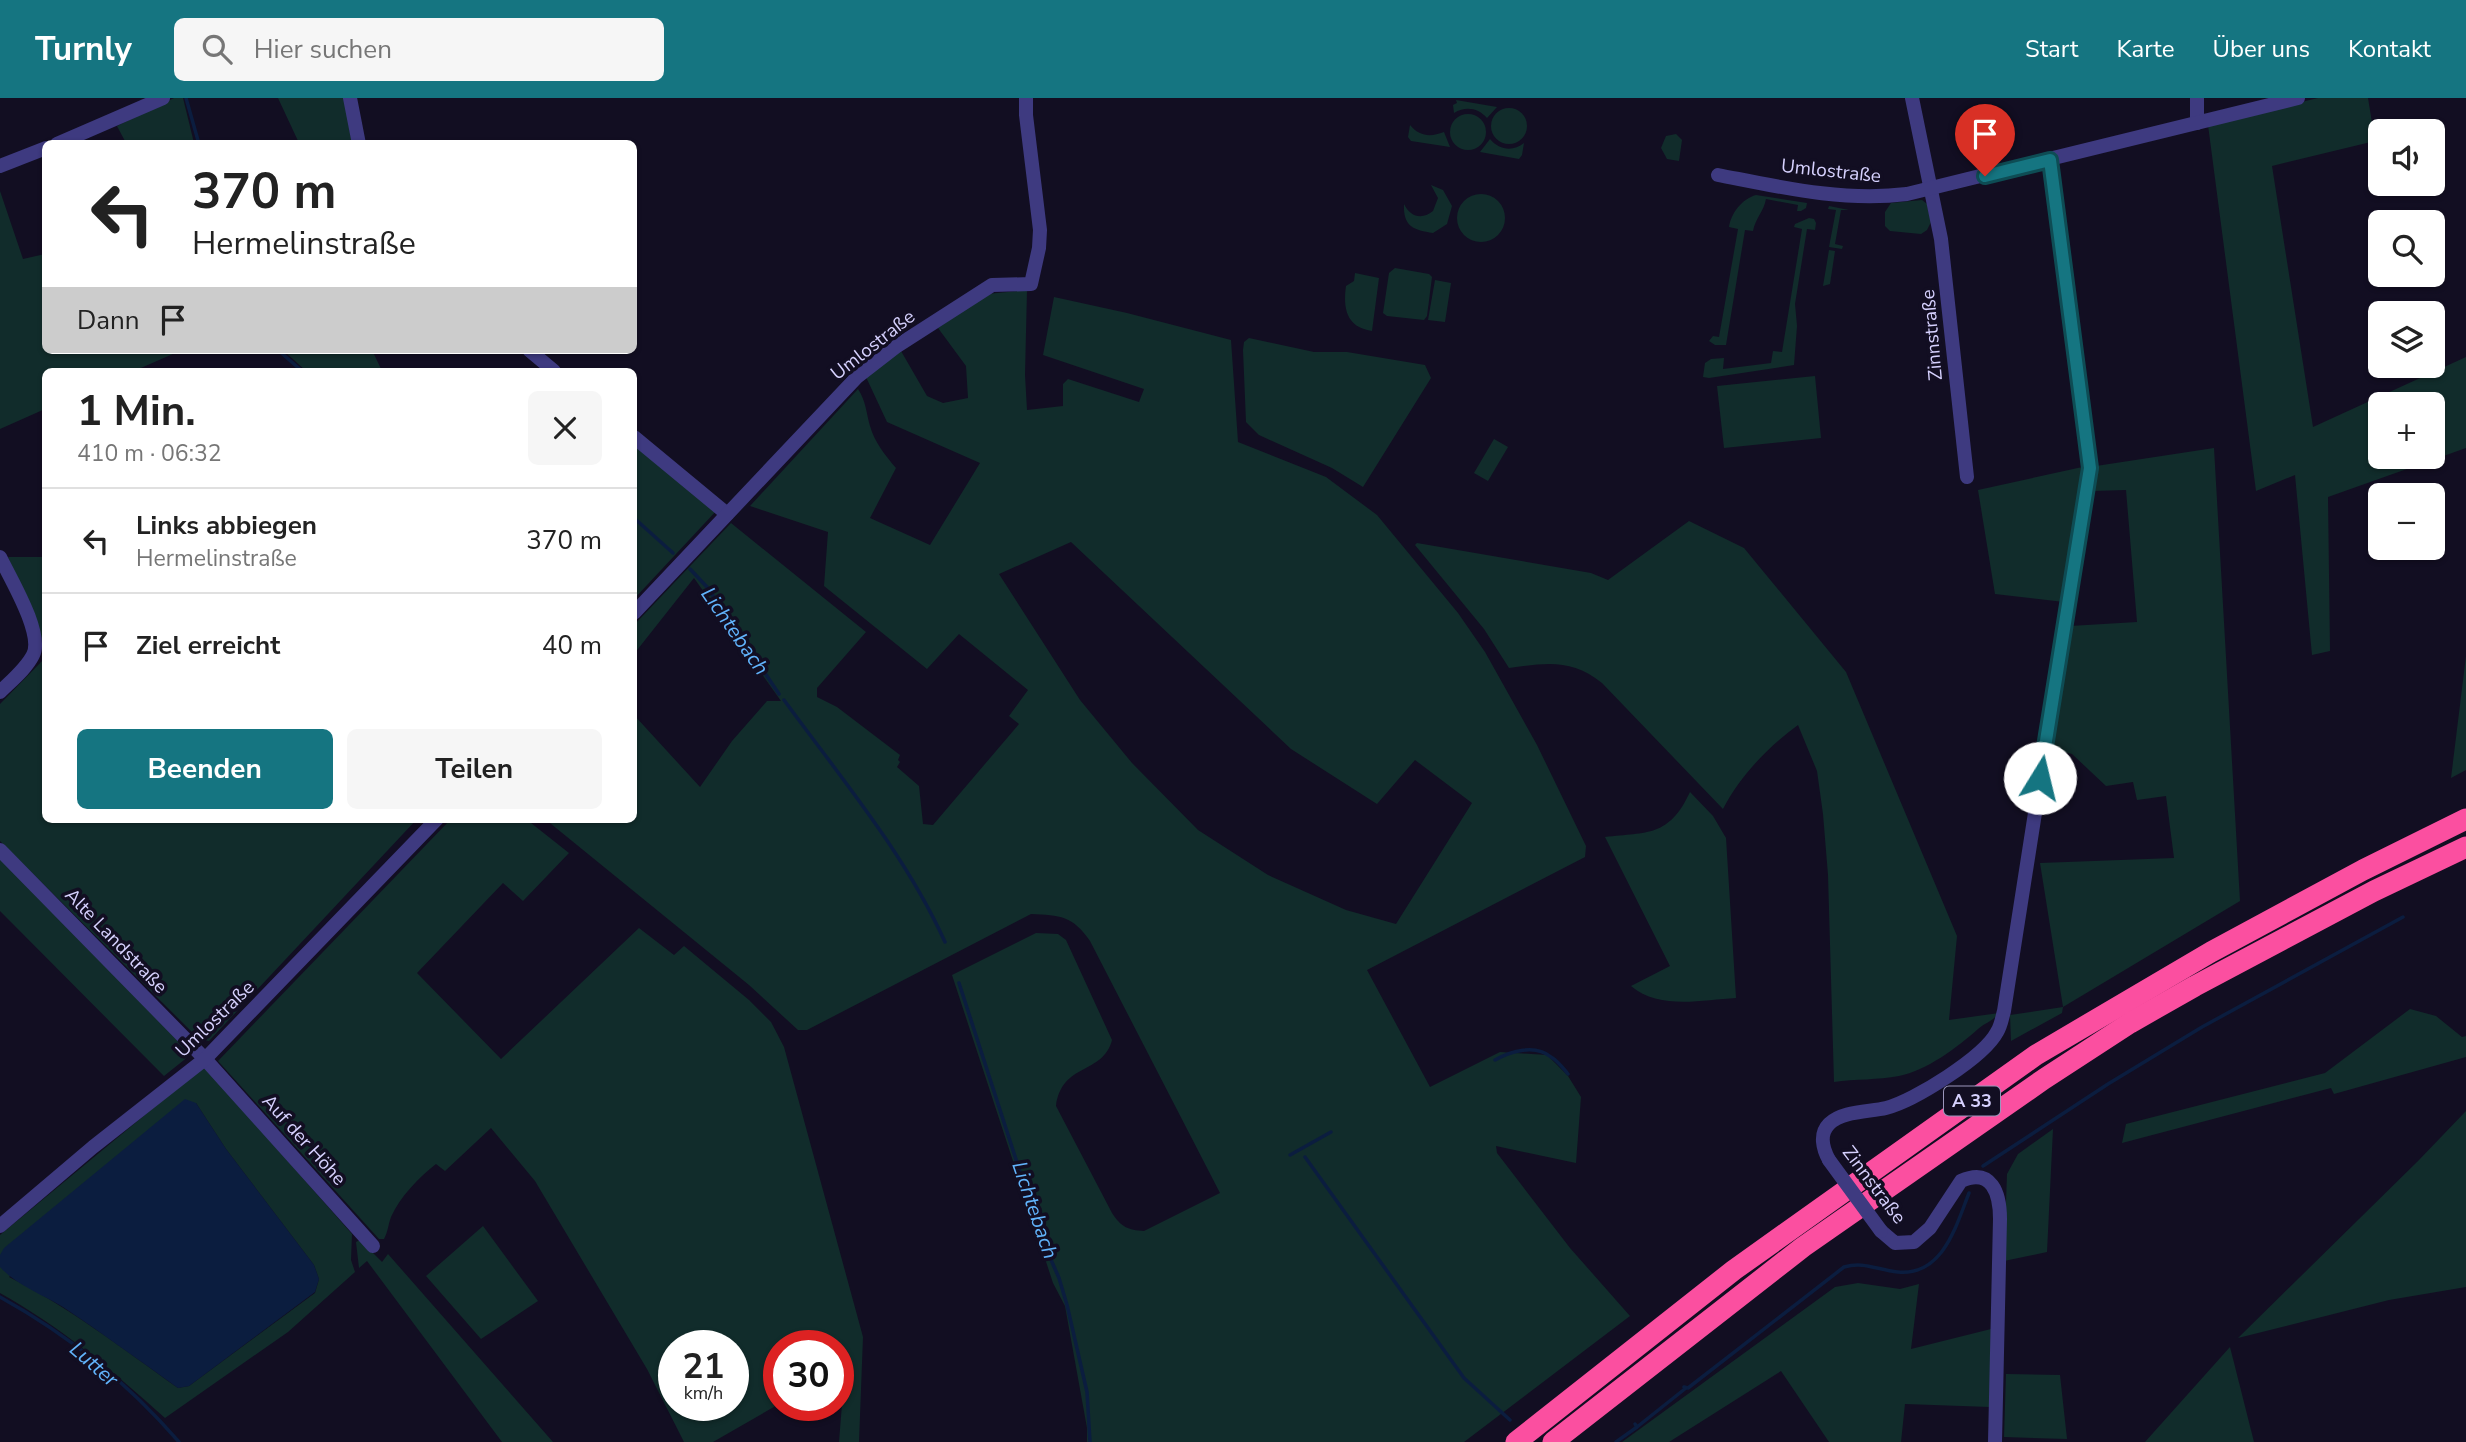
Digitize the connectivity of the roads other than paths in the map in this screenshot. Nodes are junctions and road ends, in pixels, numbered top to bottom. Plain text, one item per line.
1 (163, 98) edge
2 (351, 98) edge
3 (1026, 98) edge
4 (1912, 98) edge
5 (2197, 98) edge
6 (2298, 98) edge
7 (2197, 123) junction
8 (66, 140) edge
9 (358, 140) edge
10 (42, 150) edge
11 (2050, 160) junction
12 (0, 166) edge
13 (1718, 175) dead end
14 (1931, 189) junction
15 (534, 354) edge
16 (550, 368) edge
17 (637, 439) edge
18 (1967, 477) dead end
19 (727, 514) junction
20 (0, 557) edge
21 (637, 610) edge
22 (0, 692) edge
23 (2466, 819) edge
24 (433, 823) edge
25 (2466, 846) edge
26 (0, 850) edge
27 (205, 1059) junction
28 (0, 1226) edge
29 (373, 1246) dead end
30 (1516, 1442) edge
31 (1553, 1442) edge
32 (1995, 1442) edge

1 - 8 street
2 - 9 street
3 - 19 street, Umlostraße
4 - 14 street
5 - 7 street
6 - 7 street, Umlostraße
7 - 11 street, Umlostraße
10 - 12 street
11 - 14 street, Umlostraße
11 - 32 street, Zinnstraße, bridge
13 - 14 street, Umlostraße
14 - 18 street, Zinnstraße
15 - 16 street
17 - 19 street
19 - 21 street, Umlostraße
20 - 22 street
23 - 30 highway, A 33
24 - 27 street, Umlostraße
25 - 31 highway, A 33
26 - 27 street, Alte Landstraße
27 - 28 street, Umlostraße
27 - 29 street, Auf der Höhe

